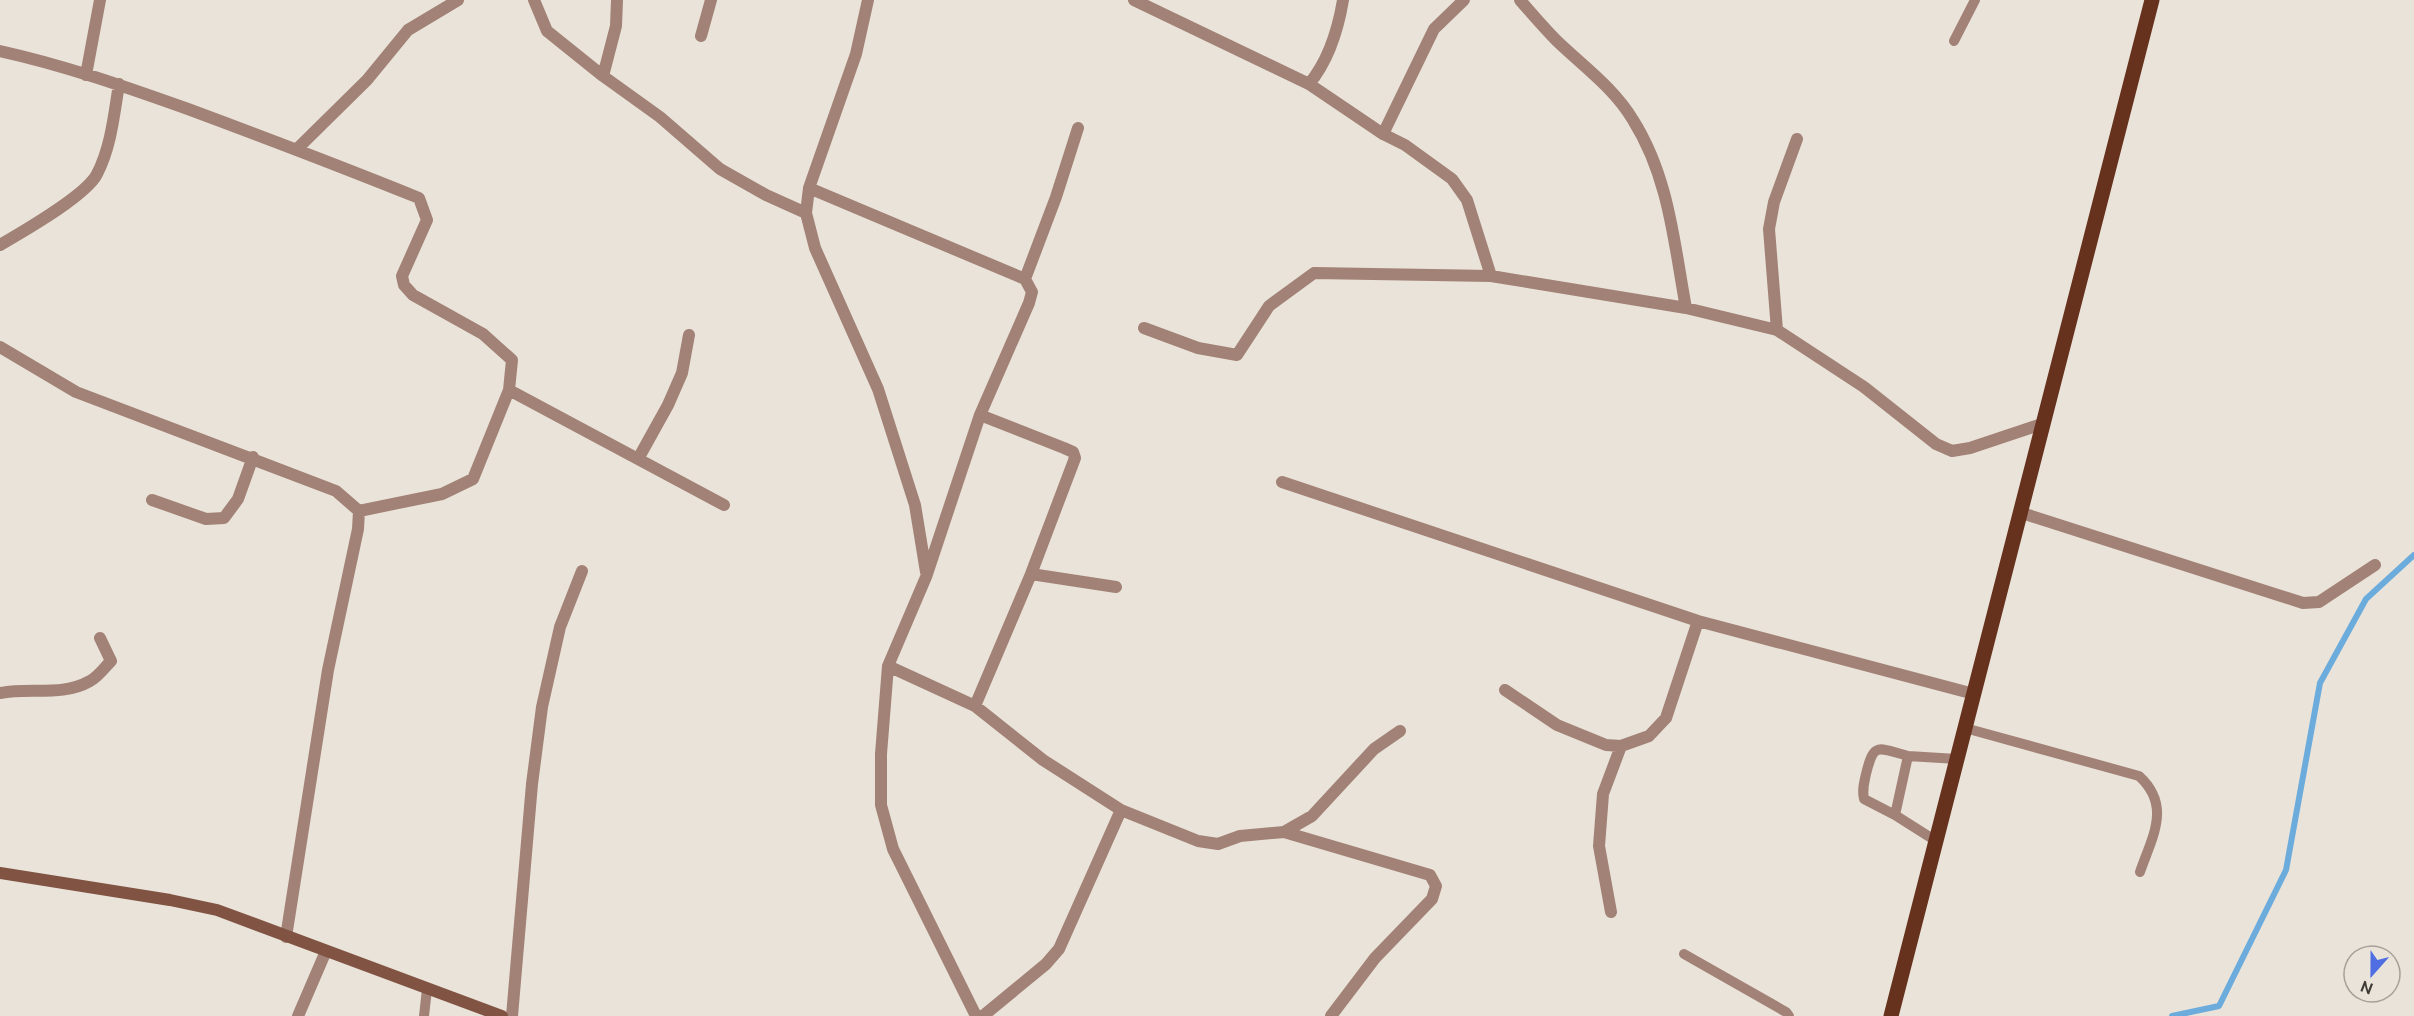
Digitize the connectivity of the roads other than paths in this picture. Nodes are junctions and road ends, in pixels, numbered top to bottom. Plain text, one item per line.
1 (100, 0) edge
2 (459, 0) edge
3 (534, 0) edge
4 (617, 0) edge
5 (711, 0) edge
6 (868, 0) edge
7 (1134, 0) edge
8 (1343, 0) edge
9 (1464, 0) edge
10 (1520, 0) edge
11 (1975, 0) edge
12 (2152, 0) edge
13 (701, 36) dead end
14 (1954, 41) dead end
15 (0, 51) edge
16 (86, 75) junction
17 (603, 76) junction
18 (119, 84) junction
19 (1309, 84) junction
20 (1078, 129) dead end
21 (1383, 134) junction
22 (1797, 139) dead end
23 (297, 149) junction
24 (809, 188) junction
25 (806, 213) junction
26 (0, 245) edge
27 (1491, 276) junction
28 (1025, 279) junction
29 (1686, 308) junction
30 (1144, 328) dead end
31 (1777, 330) junction
32 (689, 335) dead end
33 (0, 347) edge
34 (509, 390) junction
35 (980, 415) junction
36 (2042, 424) junction
37 (253, 457) junction
38 (638, 459) junction
39 (1282, 482) dead end
40 (152, 500) dead end
41 (724, 505) dead end
42 (359, 511) junction
43 (2022, 513) junction
44 (2375, 565) dead end
45 (582, 571) dead end
46 (1031, 574) junction
47 (926, 577) junction
48 (1116, 586) dead end
49 (1698, 621) junction
50 (100, 638) dead end
51 (888, 666) junction
52 (1505, 690) dead end
53 (0, 693) edge
54 (1974, 694) junction
55 (975, 706) junction
56 (1965, 728) junction
57 (1400, 731) dead end
58 (1621, 746) junction
59 (1908, 756) junction
60 (1957, 759) junction
61 (1121, 810) junction
62 (1895, 815) junction
63 (1284, 832) junction
64 (1936, 841) junction
65 (2140, 872) dead end
66 (0, 873) edge
67 (1611, 912) dead end
68 (286, 937) junction
69 (326, 951) junction
70 (1684, 954) dead end
71 (427, 989) junction
72 (298, 1016) edge
73 (424, 1016) edge
74 (502, 1016) edge
75 (512, 1016) edge
76 (976, 1016) edge
77 (983, 1016) edge
78 (1331, 1016) edge
79 (1789, 1016) edge
80 (1891, 1016) edge

1 - 16 street
2 - 23 street
3 - 17 street
4 - 17 street
5 - 13 street
6 - 24 street
7 - 19 street
8 - 19 street
9 - 21 street
10 - 29 street
11 - 14 lane
12 - 36 main road
15 - 16 street
16 - 18 street
17 - 25 street
18 - 23 street
18 - 26 street
19 - 21 street
20 - 28 street
21 - 27 street
22 - 31 street
23 - 34 street
24 - 25 street
24 - 28 street
25 - 47 street
27 - 29 street
27 - 30 street
28 - 35 street
29 - 31 street
31 - 36 street
32 - 38 street
33 - 37 street
34 - 38 street
34 - 42 street
35 - 46 street
35 - 47 street
36 - 43 main road
37 - 40 street
37 - 42 street
38 - 41 street
39 - 49 street
42 - 68 street
43 - 44 street
43 - 54 main road
45 - 75 street
46 - 48 street
46 - 55 street
47 - 51 street
49 - 54 street
49 - 58 street
50 - 53 street
51 - 55 street
51 - 76 street
52 - 58 street
54 - 56 main road
55 - 61 street
56 - 60 main road
56 - 65 lane
57 - 63 street
58 - 67 street
59 - 60 lane
59 - 62 lane
59 - 62 lane
60 - 64 main road
61 - 63 street
61 - 77 street
62 - 64 lane
63 - 78 street
64 - 80 main road
66 - 68 street
68 - 69 street
69 - 71 street
69 - 72 street
70 - 79 lane
71 - 73 lane
71 - 74 street

